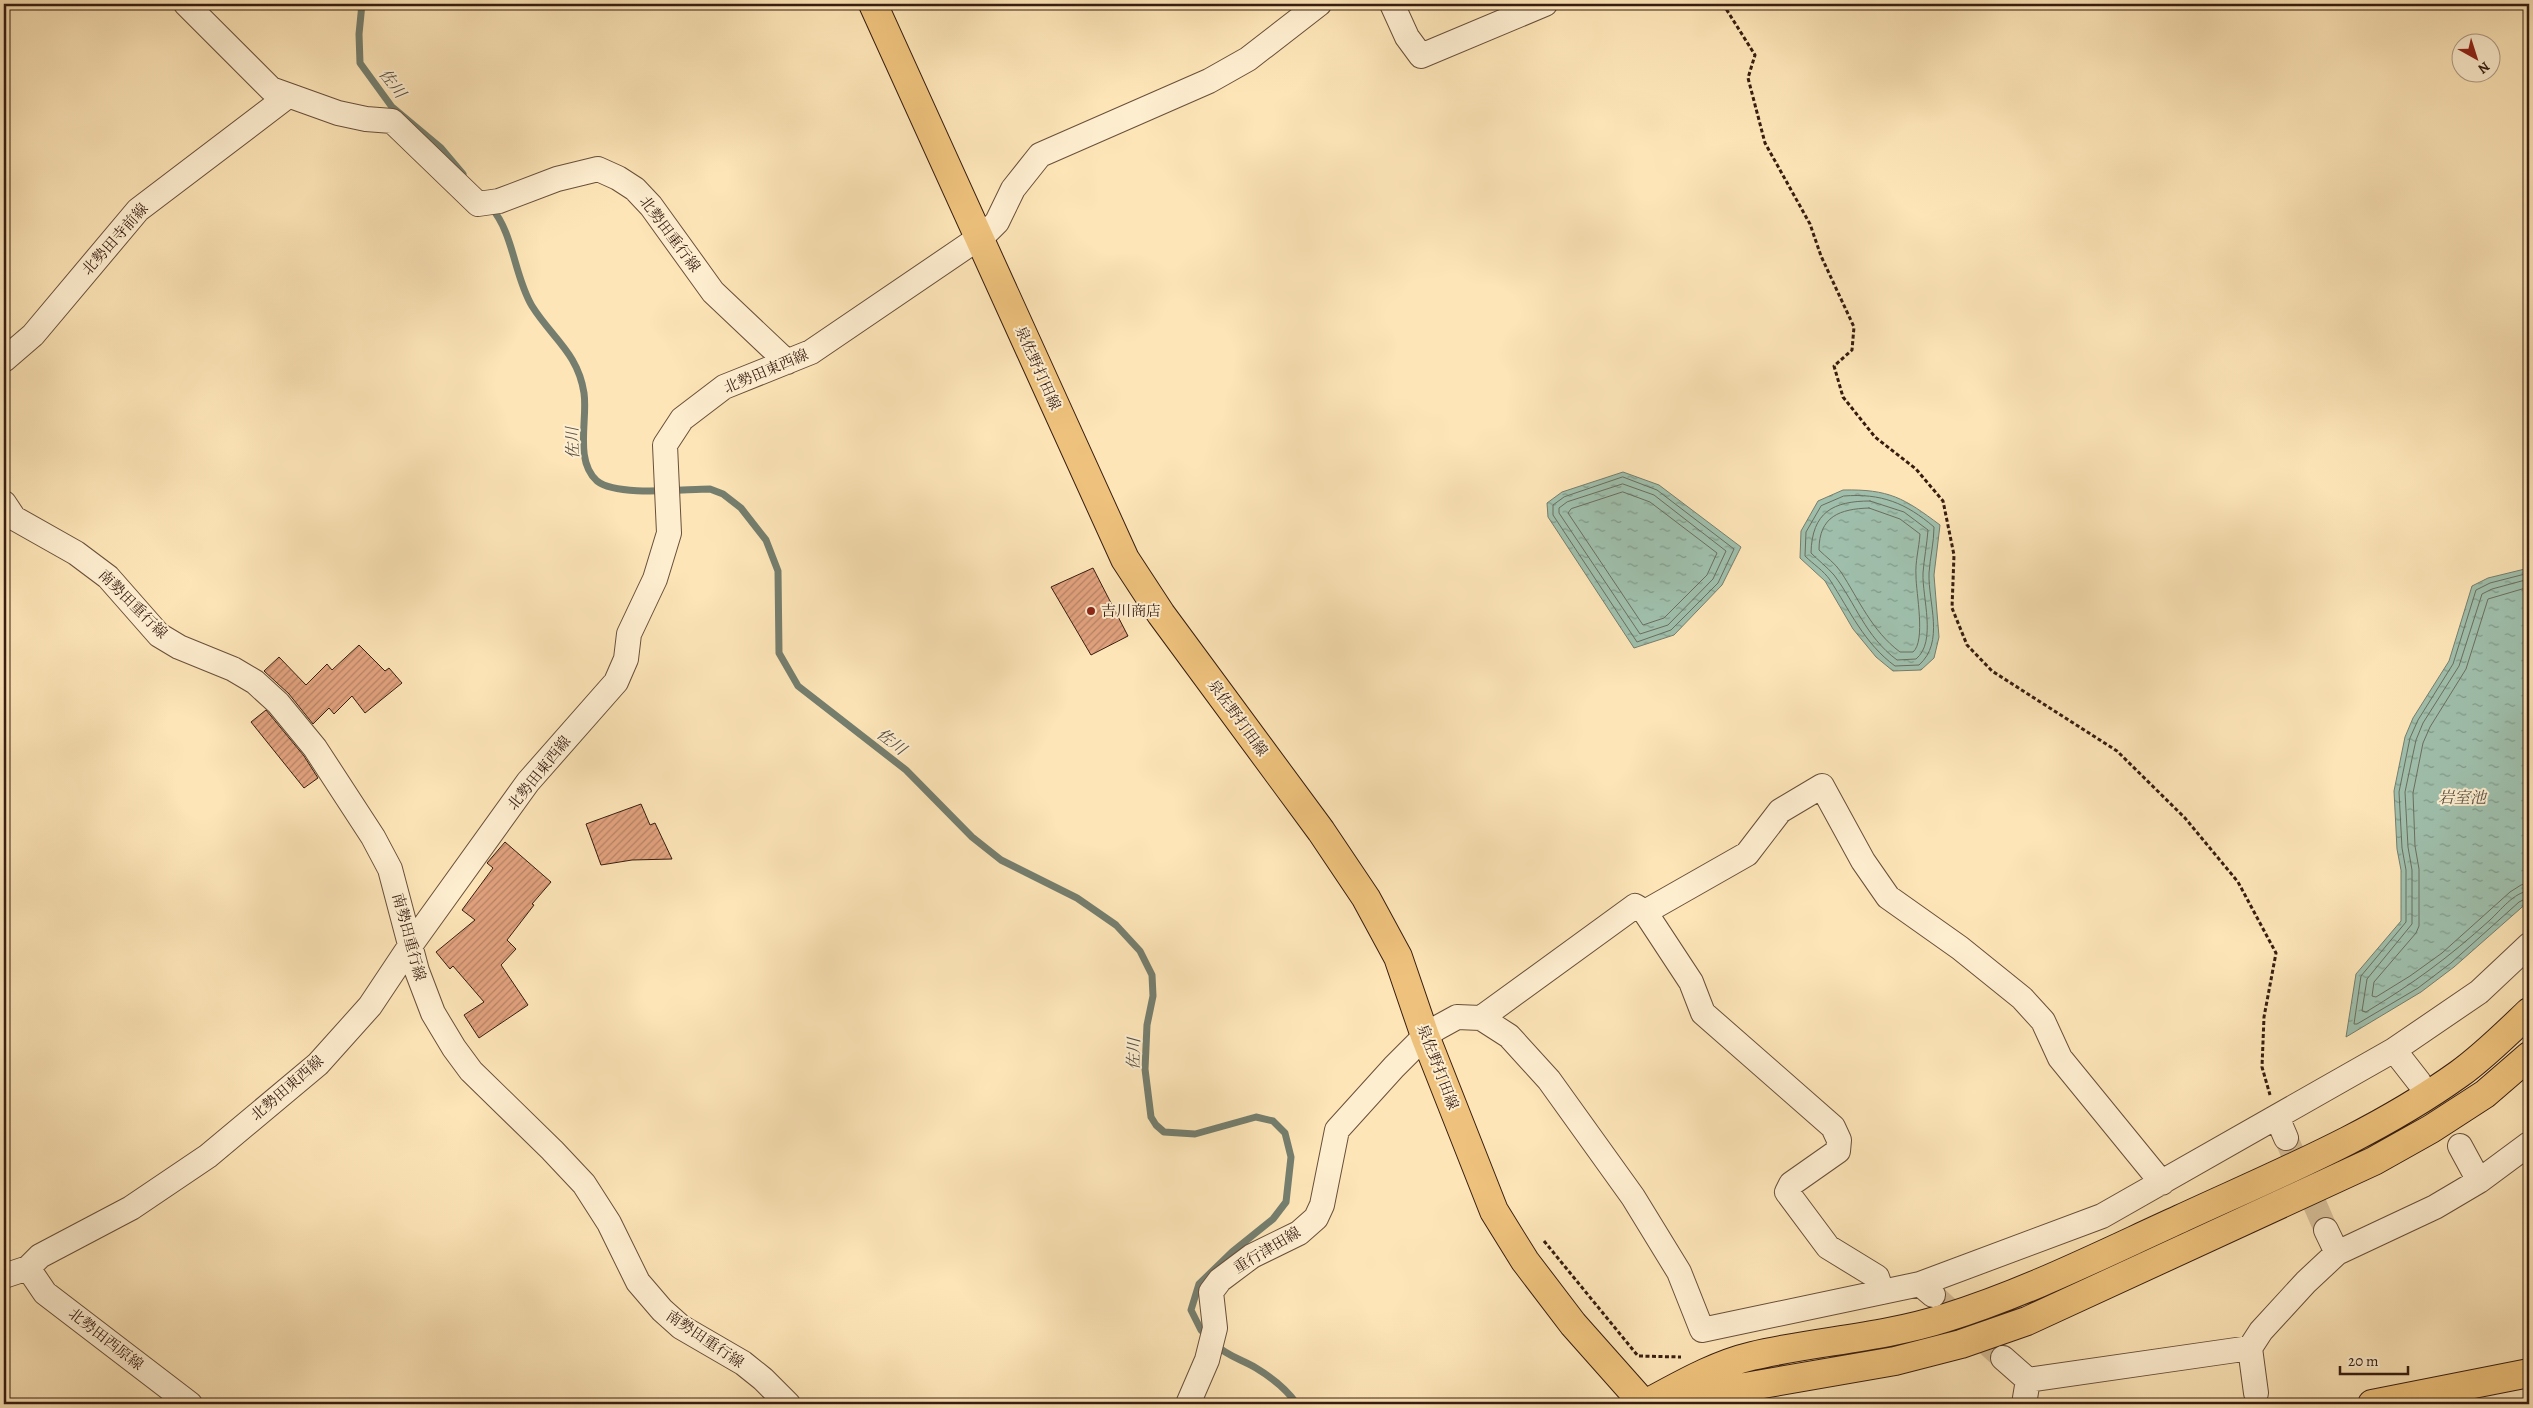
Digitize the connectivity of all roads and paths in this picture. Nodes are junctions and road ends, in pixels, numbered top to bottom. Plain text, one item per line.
1 (186, 4) edge
2 (873, 4) edge
3 (1319, 4) edge
4 (1392, 4) edge
5 (1545, 4) edge
6 (1724, 4) edge
7 (288, 96) junction
8 (979, 237) junction
9 (4, 360) edge
10 (787, 362) junction
11 (4, 503) edge
12 (1645, 912) junction
13 (2529, 945) edge
14 (410, 946) junction
15 (2529, 1012) edge
16 (1481, 1018) junction
17 (1425, 1036) junction
18 (2394, 1050) junction
19 (2529, 1056) edge
20 (2419, 1082) tunnel mouth
21 (2282, 1127) junction
22 (2529, 1144) edge
23 (2460, 1146) tunnel mouth
24 (2479, 1182) junction
25 (2162, 1183) junction
26 (2326, 1230) tunnel mouth
27 (2337, 1253) junction
28 (28, 1268) junction
29 (4, 1276) edge
30 (1882, 1292) junction
31 (1618, 1332) dead end
32 (2250, 1348) junction
33 (1685, 1356) dead end
34 (2003, 1358) tunnel mouth
35 (2529, 1373) edge
36 (2028, 1380) junction
37 (2256, 1393) dead end
38 (190, 1404) edge
39 (788, 1404) edge
40 (1188, 1404) edge
41 (1645, 1404) edge
42 (2024, 1404) edge
43 (2372, 1404) edge

1 - 7 street, 北勢田重行線
2 - 8 main road, 泉佐野打田線
3 - 8 street, 北勢田東西線
4 - 5 street
6 - 21 path
7 - 9 street, 北勢田寺前線
7 - 10 street, 北勢田重行線
8 - 10 street, 北勢田東西線
8 - 17 main road, 泉佐野打田線
10 - 14 street, 北勢田東西線
11 - 14 street, 南勢田重行線
12 - 16 street
12 - 25 street
12 - 30 street
13 - 18 street
14 - 28 street, 北勢田東西線
14 - 39 street, 南勢田重行線
15 - 41 main road
16 - 17 street
16 - 30 street
17 - 40 street, 重行津田線
17 - 41 main road, 泉佐野打田線
18 - 20 street
18 - 21 street
19 - 41 main road
21 - 25 street
22 - 24 street
23 - 24 street
24 - 27 street
25 - 30 street
26 - 27 street
27 - 32 street
28 - 29 street, 北勢田東西線
28 - 38 street, 北勢田西原線
31 - 33 path
32 - 36 street
32 - 37 street
34 - 36 street
35 - 43 main road
36 - 42 street

